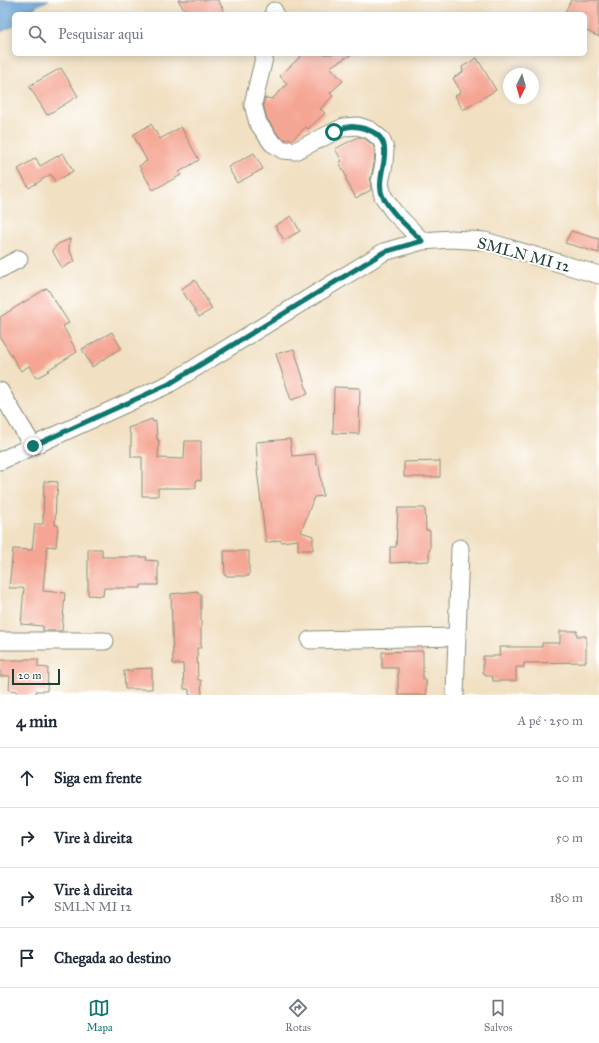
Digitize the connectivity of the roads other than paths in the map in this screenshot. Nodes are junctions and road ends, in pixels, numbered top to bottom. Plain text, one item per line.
1 (265, 56) edge
2 (422, 241) junction
3 (19, 258) dead end
4 (0, 269) edge
5 (599, 275) edge
6 (0, 391) edge
7 (33, 446) junction
8 (0, 461) edge
9 (460, 548) dead end
10 (457, 637) junction
11 (310, 640) dead end
12 (0, 641) edge
13 (105, 641) dead end
14 (455, 695) edge

1 - 2 street
2 - 5 street, SMLN MI 12
2 - 7 street, SMLN MI 12
3 - 4 street
6 - 7 street
7 - 8 street, SMLN MI 12
9 - 10 street
10 - 11 street
10 - 14 street
12 - 13 street

